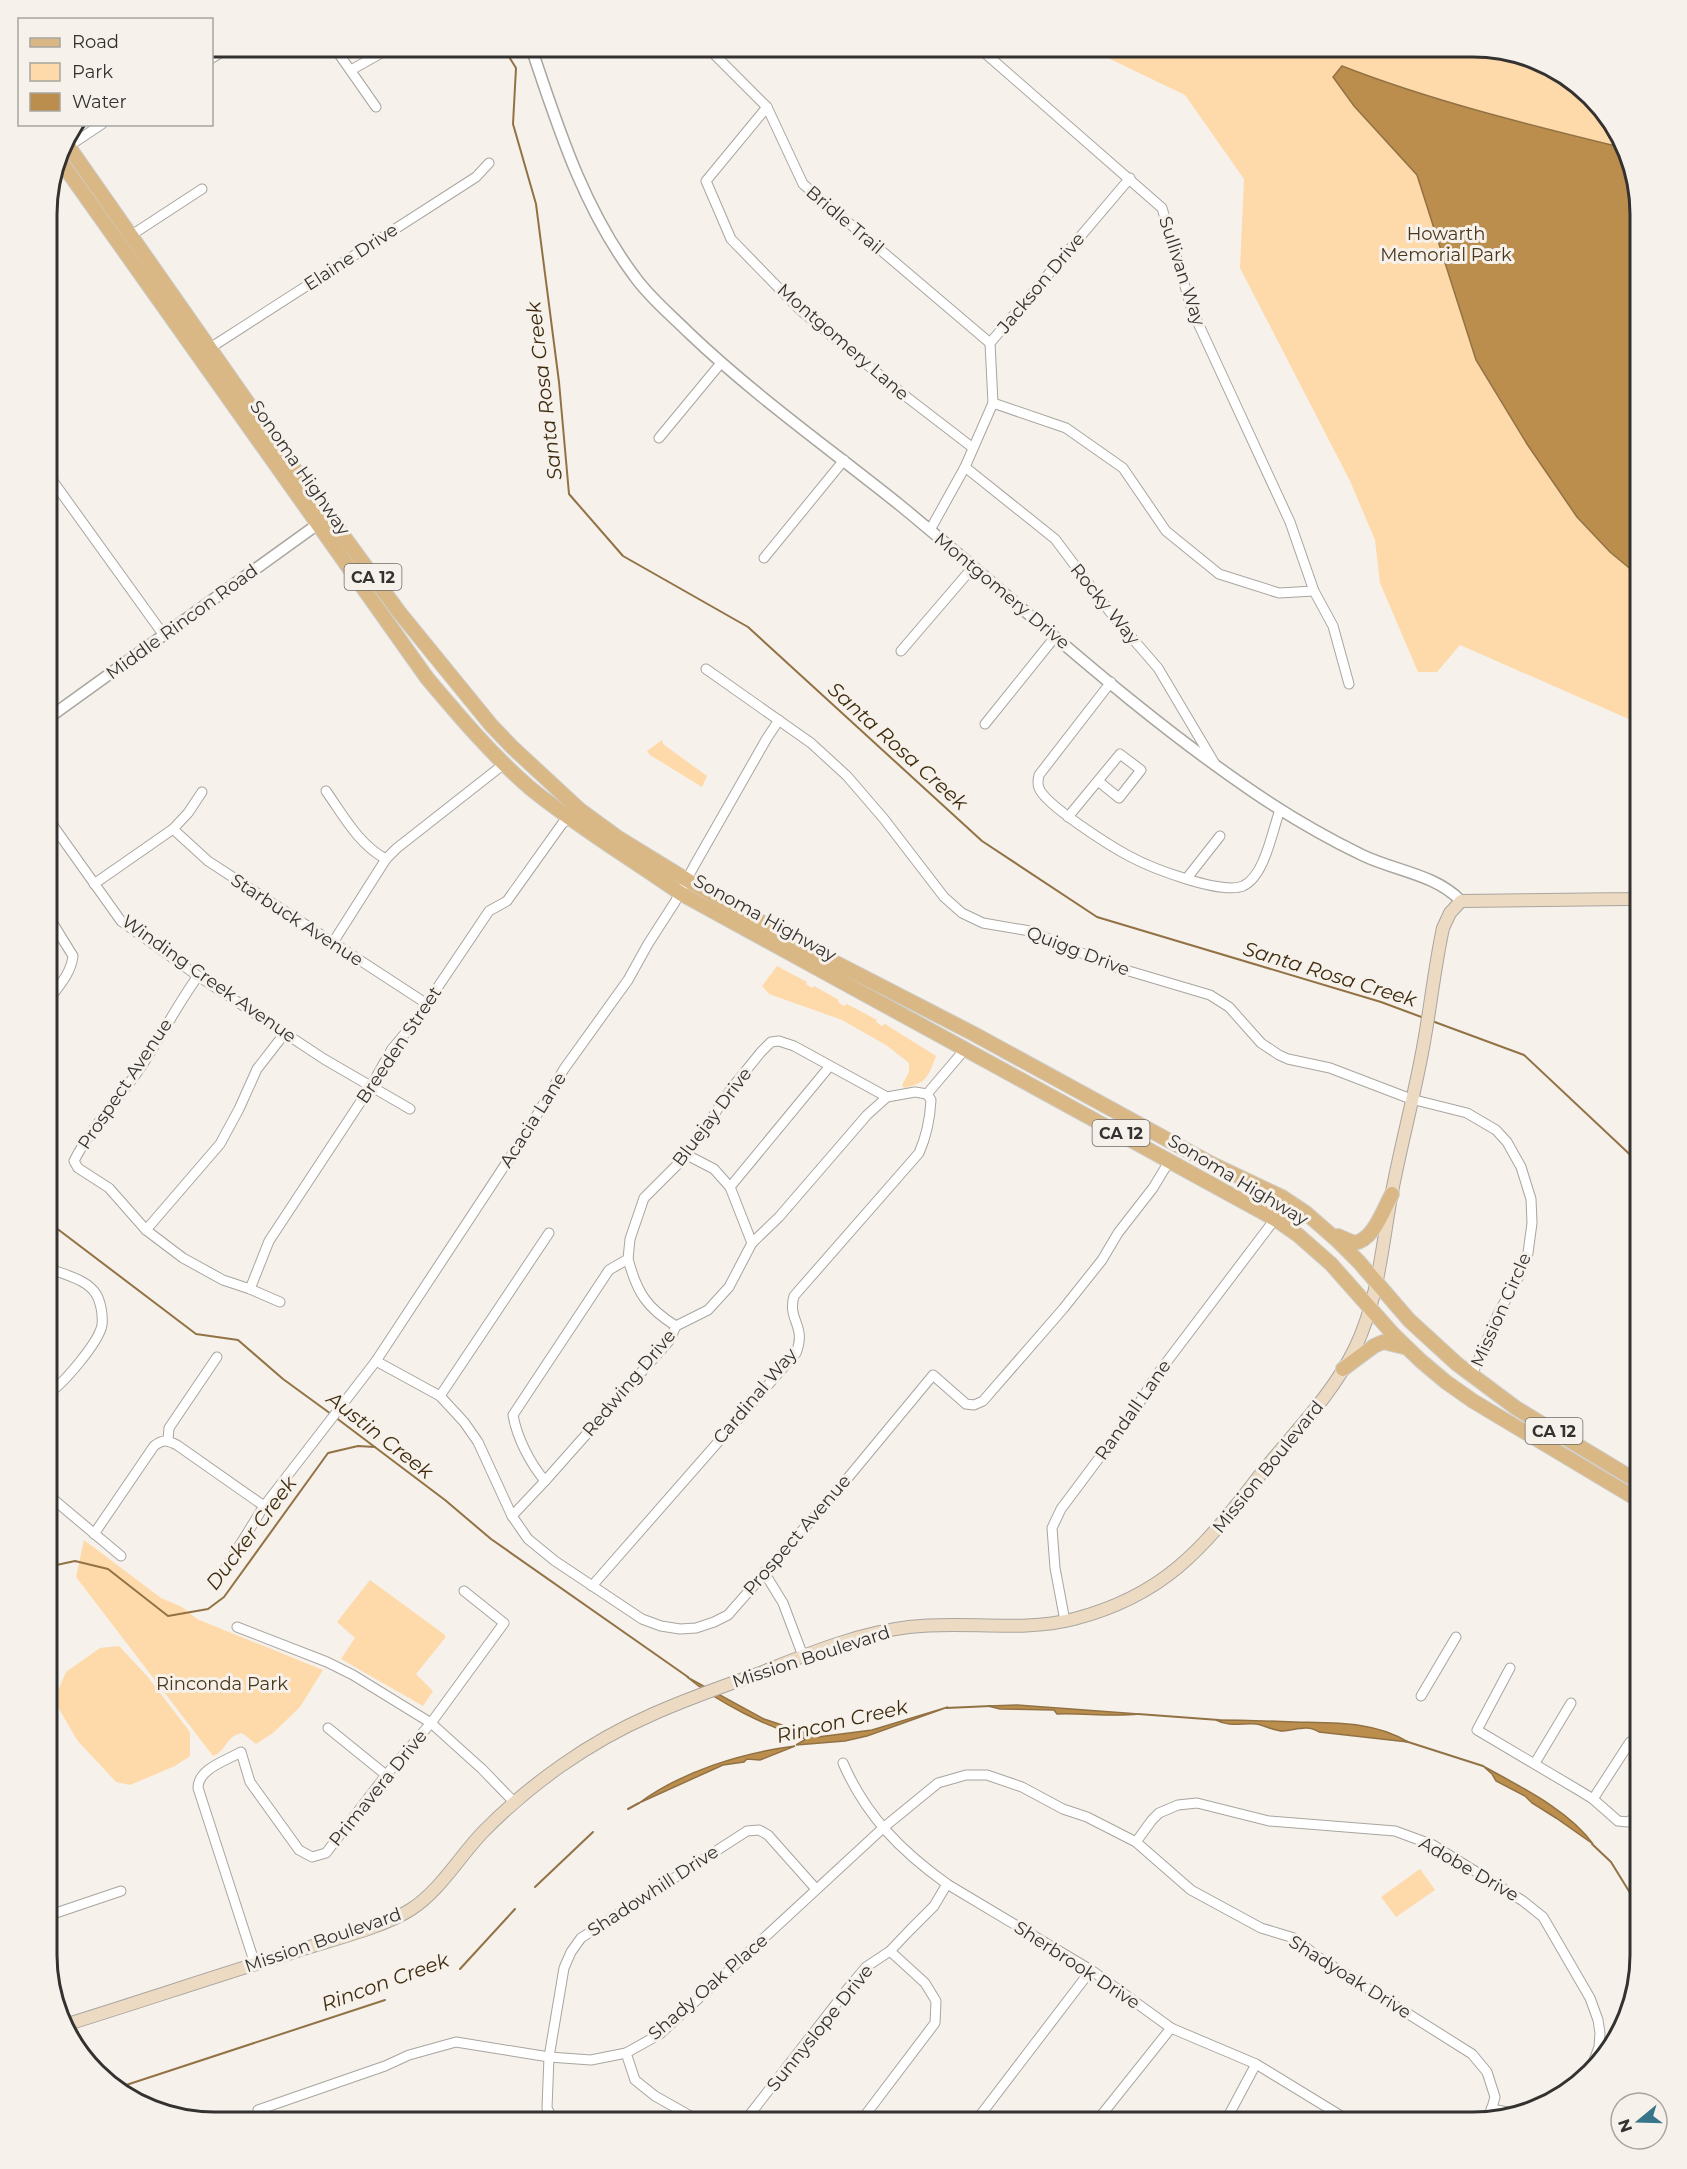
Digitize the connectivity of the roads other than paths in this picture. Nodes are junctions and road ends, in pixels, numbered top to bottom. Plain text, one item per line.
1 (342, 57) edge
2 (373, 57) edge
3 (534, 57) edge
4 (717, 57) edge
5 (990, 57) edge
6 (351, 70) junction
7 (376, 107) dead end
8 (767, 107) junction
9 (99, 126) edge
10 (74, 143) edge
11 (71, 150) edge
12 (489, 163) dead end
13 (63, 170) edge
14 (1130, 178) junction
15 (202, 189) dead end
16 (130, 236) junction
17 (990, 343) junction
18 (210, 348) junction
19 (721, 363) junction
20 (993, 403) junction
21 (659, 438) dead end
22 (973, 448) junction
23 (844, 460) junction
24 (965, 467) junction
25 (57, 487) edge
26 (324, 520) junction
27 (930, 530) junction
28 (764, 558) dead end
29 (973, 567) junction
30 (1314, 591) junction
31 (163, 634) junction
32 (1055, 637) junction
33 (901, 651) dead end
34 (706, 669) dead end
35 (1111, 682) junction
36 (1349, 684) dead end
37 (57, 712) edge
38 (779, 720) junction
39 (986, 724) dead end
40 (504, 764) junction
41 (1216, 766) junction
42 (1098, 781) junction
43 (326, 791) dead end
44 (202, 792) dead end
45 (1280, 810) junction
46 (1068, 817) junction
47 (569, 818) junction
48 (173, 829) junction
49 (57, 830) edge
50 (1220, 836) dead end
51 (386, 859) junction
52 (1187, 878) junction
53 (94, 884) junction
54 (683, 887) junction
55 (1630, 900) edge
56 (1461, 901) junction
57 (57, 931) edge
58 (332, 944) junction
59 (198, 976) junction
60 (57, 988) edge
61 (427, 1004) junction
62 (285, 1033) junction
63 (974, 1034) junction
64 (966, 1048) junction
65 (829, 1066) junction
66 (371, 1086) junction
67 (927, 1094) junction
68 (887, 1097) junction
69 (1412, 1099) junction
70 (410, 1109) dead end
71 (687, 1155) junction
72 (1170, 1160) junction
73 (730, 1187) junction
74 (1392, 1194) junction
75 (1275, 1219) junction
76 (147, 1230) junction
77 (1327, 1231) junction
78 (549, 1233) dead end
79 (752, 1243) junction
80 (628, 1259) junction
81 (57, 1271) edge
82 (1377, 1282) junction
83 (250, 1289) junction
84 (280, 1302) dead end
85 (1370, 1307) junction
86 (676, 1326) junction
87 (1407, 1348) junction
88 (217, 1357) dead end
89 (376, 1361) junction
90 (1343, 1369) junction
91 (1472, 1375) junction
92 (57, 1387) edge
93 (440, 1396) junction
94 (168, 1440) junction
95 (1630, 1476) edge
96 (545, 1482) junction
97 (1630, 1494) edge
98 (57, 1503) edge
99 (264, 1506) junction
100 (512, 1516) junction
101 (94, 1534) junction
102 (121, 1556) dead end
103 (225, 1569) dead end
104 (764, 1572) junction
105 (592, 1586) junction
106 (464, 1592) dead end
107 (1065, 1622) junction
108 (237, 1628) dead end
109 (1456, 1637) dead end
110 (803, 1656) junction
111 (1510, 1668) dead end
112 (1421, 1696) dead end
113 (1571, 1703) dead end
114 (431, 1723) junction
115 (328, 1728) dead end
116 (1630, 1742) dead end
117 (843, 1763) dead end
118 (1535, 1763) junction
119 (386, 1775) junction
120 (1593, 1799) junction
121 (514, 1802) junction
122 (1630, 1821) edge
123 (883, 1828) junction
124 (1136, 1842) junction
125 (947, 1884) junction
126 (816, 1889) junction
127 (121, 1891) dead end
128 (57, 1912) edge
129 (890, 1951) junction
130 (255, 1964) junction
131 (1091, 1970) junction
132 (72, 2023) edge
133 (1171, 2028) junction
134 (1599, 2048) edge
135 (626, 2053) junction
136 (549, 2057) junction
137 (1256, 2064) junction
138 (258, 2110) dead end
139 (1491, 2111) edge
140 (549, 2112) edge
141 (683, 2112) edge
142 (752, 2112) edge
143 (868, 2112) edge
144 (983, 2112) edge
145 (1104, 2112) edge
146 (1231, 2112) edge
147 (1335, 2112) edge

1 - 6 street
2 - 6 street
3 - 19 street, Montgomery Drive
4 - 8 street, Bridle Trail
5 - 14 street, Sullivan Way
6 - 7 street
8 - 17 street, Bridle Trail
8 - 22 street, Montgomery Lane
9 - 10 street
11 - 16 main road, Sonoma Highway / CA 12
12 - 18 street, Elaine Drive
13 - 26 main road, Sonoma Highway / CA 12
14 - 17 street, Jackson Drive
14 - 30 street, Sullivan Way
15 - 16 street
16 - 18 main road, Sonoma Highway / CA 12
17 - 20 street, Jackson Drive
18 - 26 main road, Sonoma Highway / CA 12
19 - 21 street
19 - 23 street, Montgomery Drive
20 - 22 street, Jackson Drive
20 - 30 street
22 - 24 street, Jackson Drive
23 - 27 street, Montgomery Drive
23 - 28 street
24 - 27 street, Jackson Drive
24 - 41 street, Rocky Way
25 - 31 street
26 - 31 street, Middle Rincon Road
26 - 40 main road, Sonoma Highway / CA 12
26 - 54 main road, Sonoma Highway / CA 12
27 - 29 street, Montgomery Drive
29 - 32 street, Montgomery Drive
29 - 33 street
30 - 36 street, Sullivan Way
31 - 37 street, Middle Rincon Road
32 - 35 street, Montgomery Drive
32 - 39 street
34 - 38 street, Quigg Drive
35 - 41 street, Montgomery Drive
35 - 46 street
38 - 54 street, Acacia Lane
38 - 69 street, Quigg Drive
40 - 47 main road, Sonoma Highway / CA 12
40 - 51 street
41 - 45 street, Montgomery Drive
42 - 42 street
42 - 46 street
43 - 51 street
44 - 48 street
45 - 52 street
45 - 56 street, Montgomery Drive
46 - 52 street
47 - 54 main road, Sonoma Highway / CA 12
47 - 61 street, Breeden Street
48 - 53 street
48 - 58 street, Starbuck Avenue
49 - 53 street, Winding Creek Avenue
50 - 52 street
51 - 58 street
53 - 59 street, Winding Creek Avenue
54 - 63 main road, Sonoma Highway / CA 12
54 - 64 main road, Sonoma Highway / CA 12
54 - 89 street, Acacia Lane
55 - 56 main road
56 - 69 main road, Mission Boulevard
57 - 60 street
58 - 61 street, Starbuck Avenue
59 - 62 street, Winding Creek Avenue
59 - 76 street, Prospect Avenue
61 - 66 street, Breeden Street
62 - 66 street, Winding Creek Avenue
62 - 76 street
63 - 64 main road
63 - 77 main road, Sonoma Highway / CA 12
64 - 67 street
64 - 72 main road, Sonoma Highway / CA 12
65 - 68 street, Bluejay Drive
65 - 71 street, Bluejay Drive
65 - 73 street
66 - 70 street, Winding Creek Avenue
66 - 83 street, Breeden Street
67 - 68 street
67 - 105 street, Cardinal Way
68 - 79 street, Redwing Drive
69 - 74 main road, Mission Boulevard
69 - 91 street, Mission Circle
71 - 73 street
71 - 80 street, Bluejay Drive
72 - 75 main road, Sonoma Highway / CA 12
72 - 104 street, Prospect Avenue
73 - 79 street
74 - 77 main road
74 - 82 main road, Mission Boulevard
75 - 85 main road, Sonoma Highway / CA 12
75 - 107 street, Randall Lane
76 - 83 street, Prospect Avenue
77 - 82 main road, Sonoma Highway / CA 12
78 - 93 street
79 - 86 street, Redwing Drive
80 - 86 street
80 - 96 street
81 - 92 street
82 - 85 main road, Mission Boulevard
82 - 91 main road, Sonoma Highway / CA 12
83 - 84 street, Prospect Avenue
85 - 87 main road, Sonoma Highway / CA 12
85 - 90 main road, Mission Boulevard
86 - 96 street, Redwing Drive
87 - 90 main road
87 - 97 main road, Sonoma Highway / CA 12
88 - 94 street
89 - 93 street, Prospect Avenue
89 - 99 street, Acacia Lane
90 - 107 main road, Mission Boulevard
91 - 95 main road, Sonoma Highway / CA 12
93 - 100 street, Prospect Avenue
94 - 99 street
94 - 101 street
96 - 100 street, Redwing Drive
98 - 101 street
99 - 103 street, Acacia Lane
100 - 105 street, Prospect Avenue
101 - 102 street
104 - 105 street, Prospect Avenue
104 - 110 street
106 - 114 street, Primavera Drive
107 - 110 main road, Mission Boulevard
108 - 114 street
109 - 112 street
110 - 121 main road, Mission Boulevard
111 - 118 street
113 - 118 street
114 - 119 street, Primavera Drive
114 - 121 street
115 - 119 street
116 - 120 street
117 - 123 street, Sherbrook Drive
118 - 120 street
119 - 130 street, Primavera Drive
120 - 122 street
121 - 130 main road, Mission Boulevard
123 - 124 street, Shadyoak Drive
123 - 125 street, Sherbrook Drive
123 - 126 street, Shady Oak Place
124 - 134 street, Adobe Drive
124 - 139 street, Shadyoak Drive
125 - 129 street, Sunnyslope Drive
125 - 131 street, Sherbrook Drive
126 - 135 street, Shady Oak Place
126 - 136 street, Shadowhill Drive
127 - 128 street
129 - 142 street, Sunnyslope Drive
129 - 143 street
130 - 132 main road, Mission Boulevard
131 - 133 street, Sherbrook Drive
131 - 144 street
133 - 137 street, Sherbrook Drive
133 - 145 street
135 - 136 street, Shady Oak Place
135 - 141 street
136 - 138 street, Shady Oak Place
136 - 140 street, Shadowhill Drive
137 - 146 street
137 - 147 street, Sherbrook Drive

